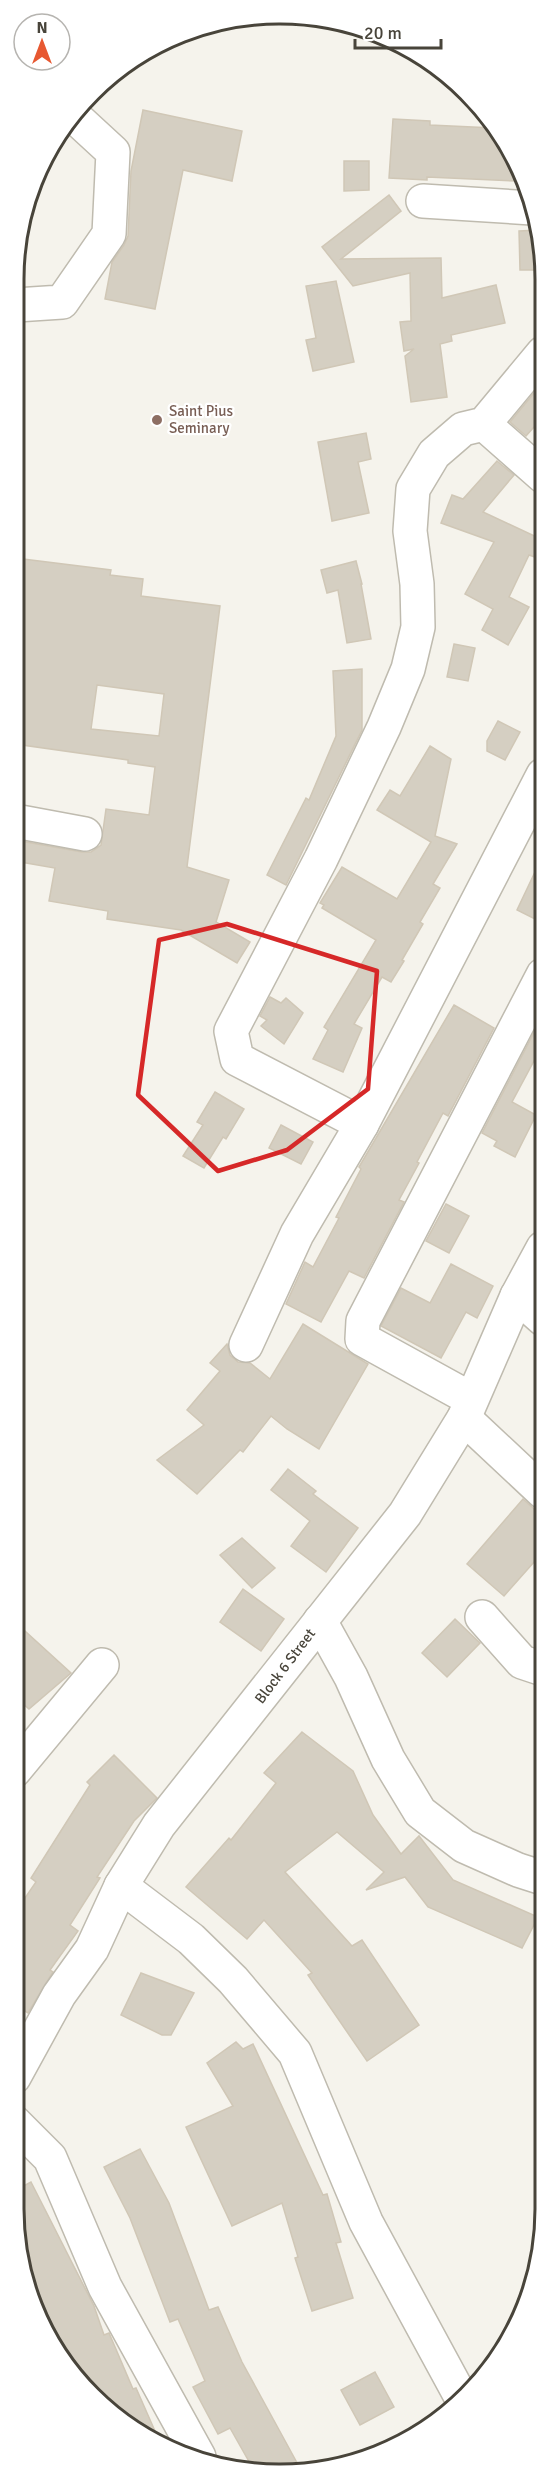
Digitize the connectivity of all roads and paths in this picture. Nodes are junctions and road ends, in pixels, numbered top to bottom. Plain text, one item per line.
1 (79, 121) edge
2 (423, 201) dead end
3 (524, 208) edge
4 (24, 305) edge
5 (535, 363) edge
6 (484, 424) junction
7 (535, 469) edge
8 (535, 790) edge
9 (24, 823) edge
10 (85, 834) dead end
11 (535, 990) edge
12 (362, 1124) junction
13 (535, 1263) edge
14 (517, 1296) junction
15 (535, 1312) edge
16 (246, 1345) dead end
17 (467, 1408) junction
18 (535, 1483) edge
19 (482, 1617) dead end
20 (320, 1621) junction
21 (102, 1665) dead end
22 (535, 1666) edge
23 (24, 1759) edge
24 (535, 1875) edge
25 (121, 1886) junction
26 (24, 2059) edge
27 (24, 2132) edge
28 (458, 2391) edge
29 (196, 2450) edge

1 - 4 street
2 - 3 street
5 - 6 street
6 - 7 street
6 - 12 street
8 - 12 street
9 - 10 street
11 - 17 street
12 - 16 street
13 - 14 street, Block 6 Street
14 - 15 street
14 - 17 street, Block 6 Street
17 - 18 street
17 - 20 street, Block 6 Street
19 - 22 street
20 - 24 street
20 - 25 street, Block 6 Street
21 - 23 street
25 - 26 street, Block 6 Street
25 - 28 street
27 - 29 street

